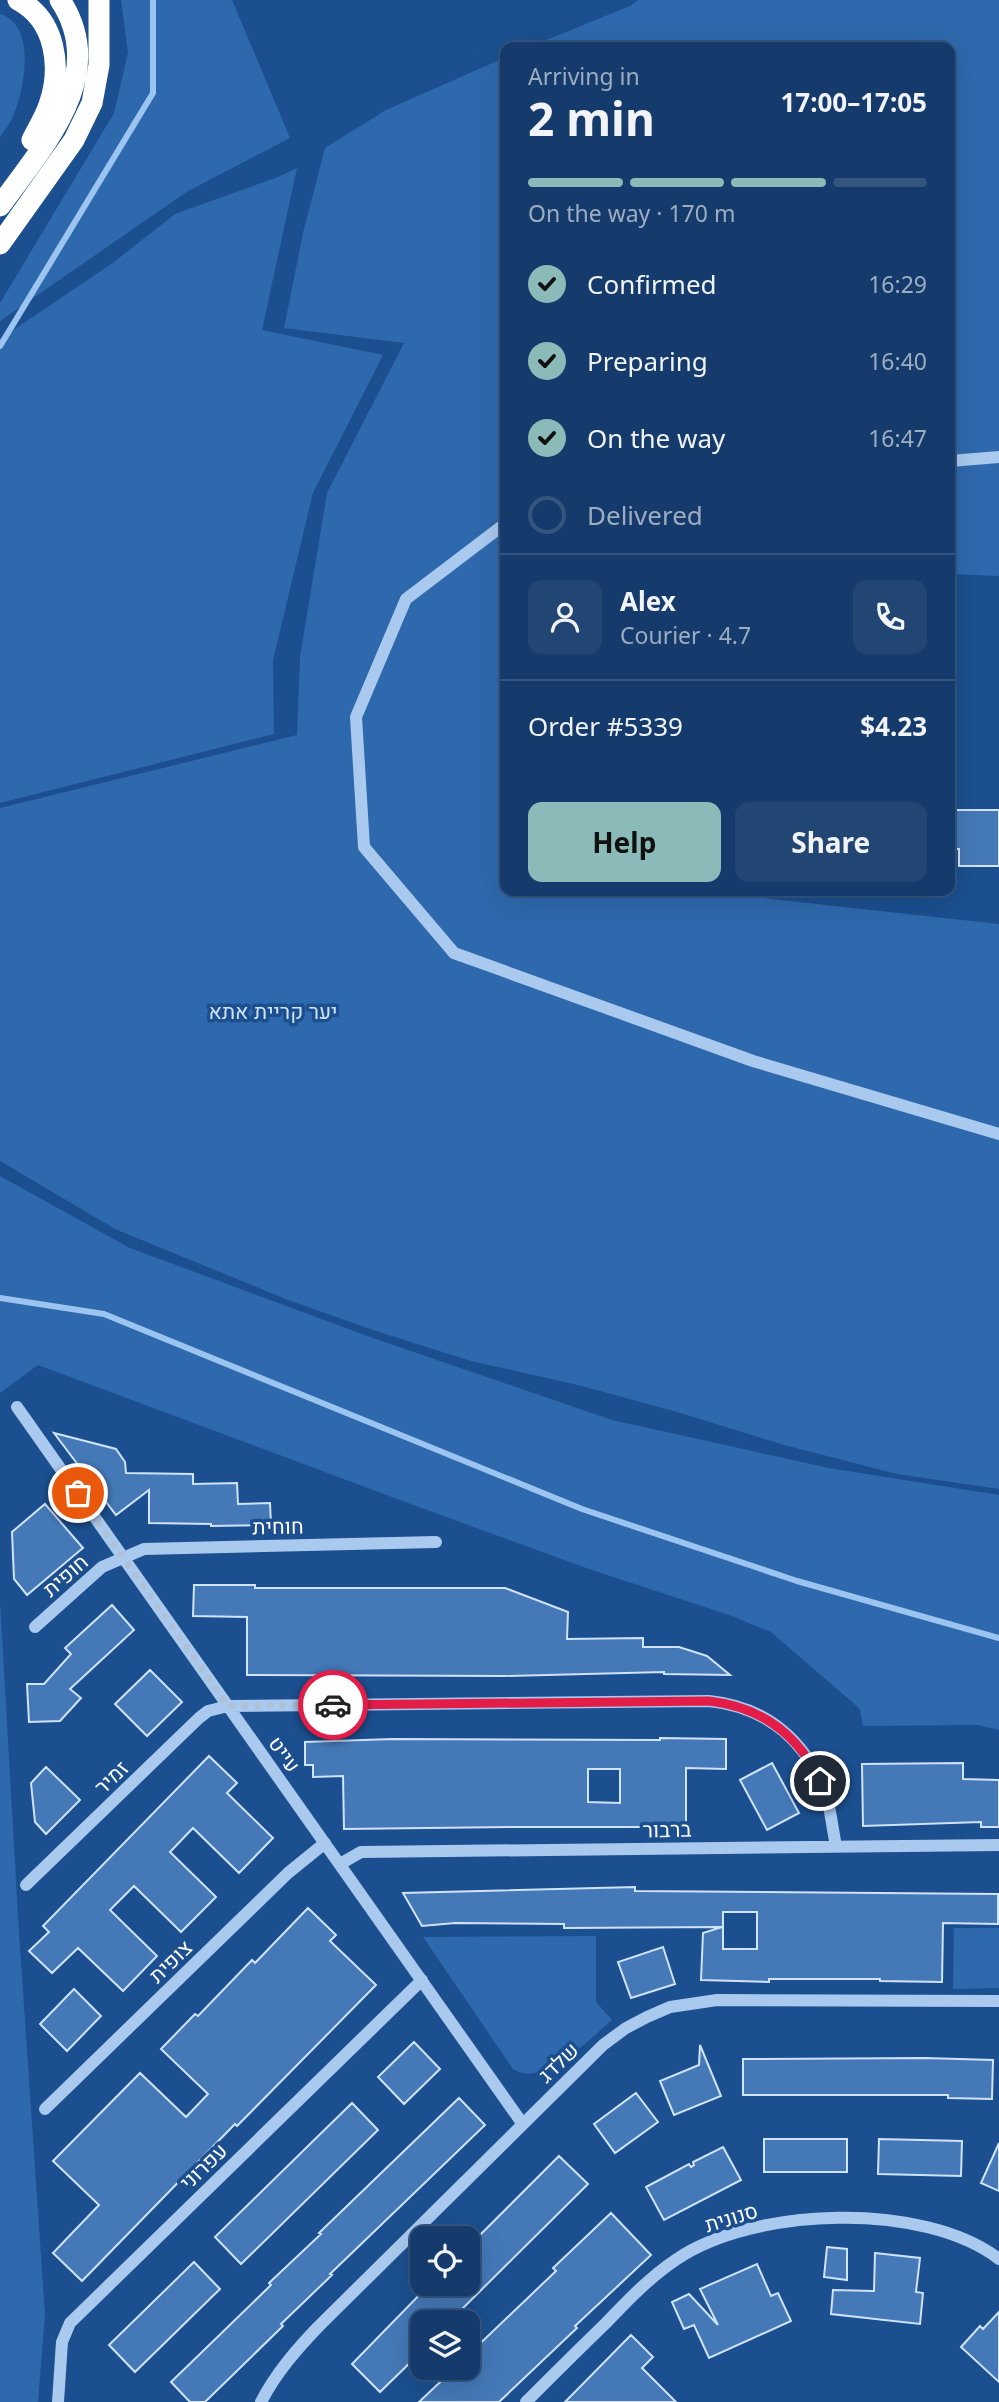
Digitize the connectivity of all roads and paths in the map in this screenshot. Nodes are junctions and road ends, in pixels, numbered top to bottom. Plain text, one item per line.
1 (18, 0) edge
2 (60, 0) edge
3 (99, 0) edge
4 (0, 199) edge
5 (0, 205) edge
6 (0, 244) edge
7 (999, 457) edge
8 (955, 461) edge
9 (500, 528) edge
10 (999, 1134) edge
11 (17, 1407) dead end
12 (436, 1542) dead end
13 (123, 1558) junction
14 (35, 1627) dead end
15 (228, 1706) junction
16 (325, 1843) junction
17 (999, 1845) edge
18 (836, 1846) junction
19 (340, 1864) junction
20 (26, 1885) dead end
21 (422, 1980) junction
22 (999, 2001) edge
23 (45, 2109) dead end
24 (522, 2123) junction
25 (999, 2259) edge
26 (58, 2402) edge
27 (261, 2402) edge
28 (526, 2402) edge

1 - 4 highway
2 - 5 highway
3 - 6 highway
7 - 8 street
9 - 10 street
11 - 13 street, עייט
12 - 13 street, חוחית
13 - 14 street, חופית
13 - 15 street, עייט
15 - 16 street, עייט
15 - 18 street
15 - 20 street, זמיר
16 - 19 street, עייט
16 - 23 street, צופית
17 - 18 street, ברבור
18 - 19 street, ברבור
19 - 21 street, עייט
21 - 24 street, עייט
21 - 26 street, עפרוני
22 - 24 street, שלדג
24 - 27 street, שלדג
25 - 28 street, סנונית

